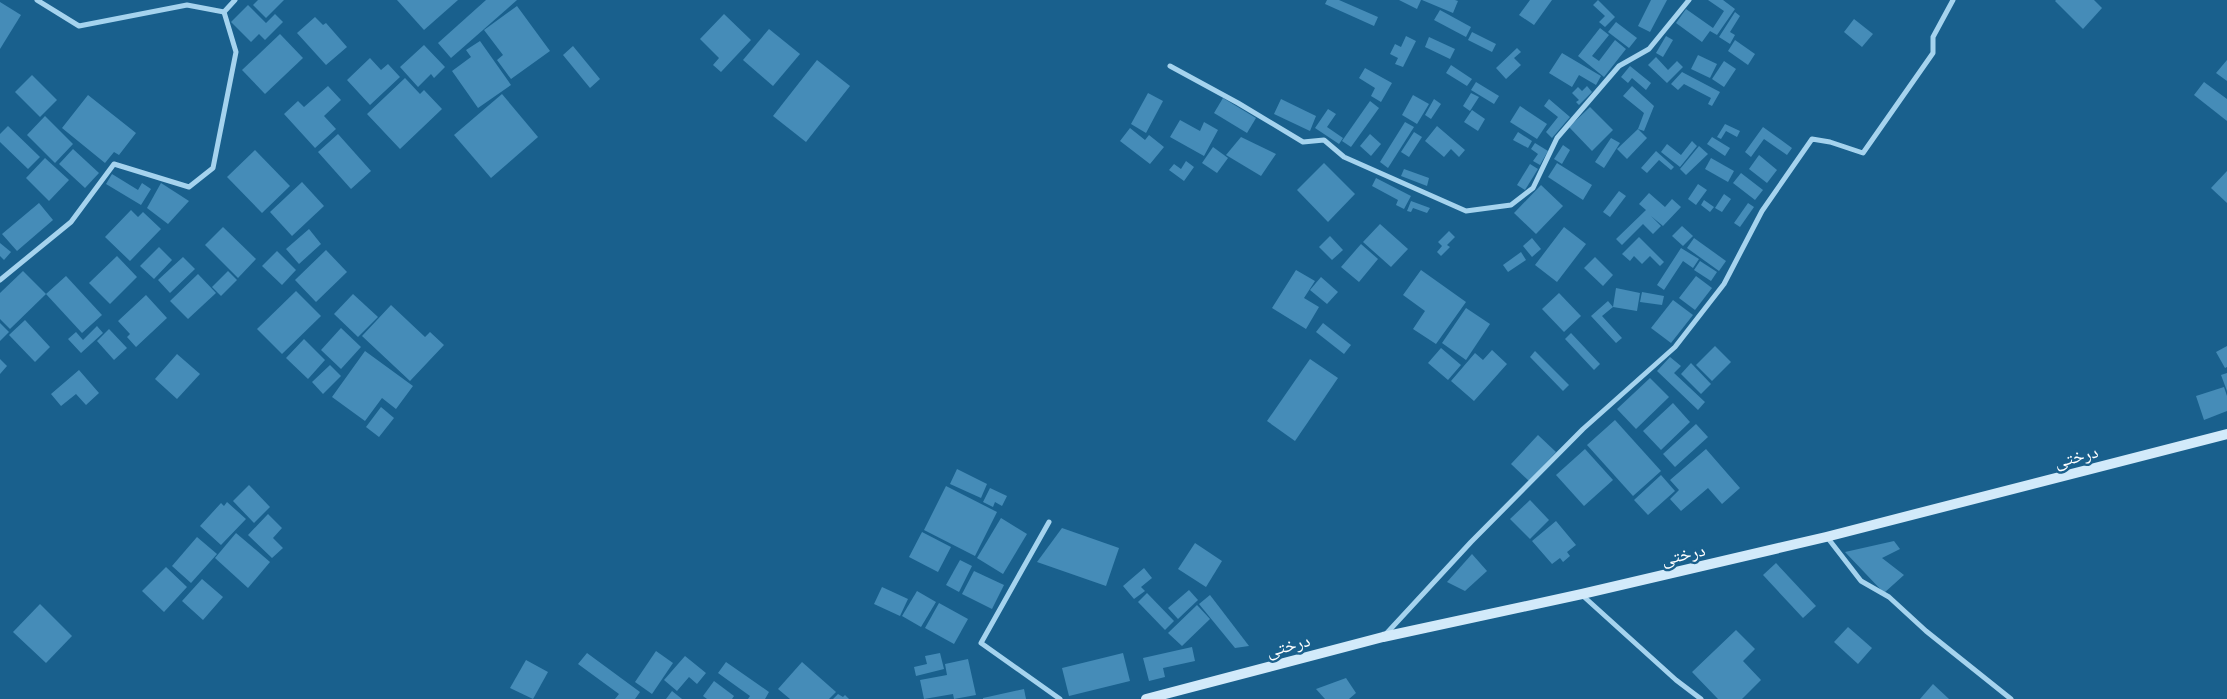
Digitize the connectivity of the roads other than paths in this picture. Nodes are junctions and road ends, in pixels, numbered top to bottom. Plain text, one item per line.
1 (37, 0) edge
2 (235, 0) edge
3 (1689, 0) edge
4 (1953, 0) edge
5 (224, 12) junction
6 (1170, 66) dead end
7 (0, 280) edge
8 (2227, 434) edge
9 (1049, 522) dead end
10 (1826, 537) junction
11 (1582, 594) junction
12 (1383, 636) junction
13 (1060, 699) edge
14 (1146, 699) edge
15 (1701, 699) edge
16 (2011, 699) edge

1 - 5 street
2 - 5 street
3 - 6 street
4 - 12 street
5 - 7 street
8 - 10 street, درختی
9 - 13 street
10 - 11 street, درختی
10 - 16 street
11 - 12 street, درختی
11 - 15 street
12 - 14 street, درختی

